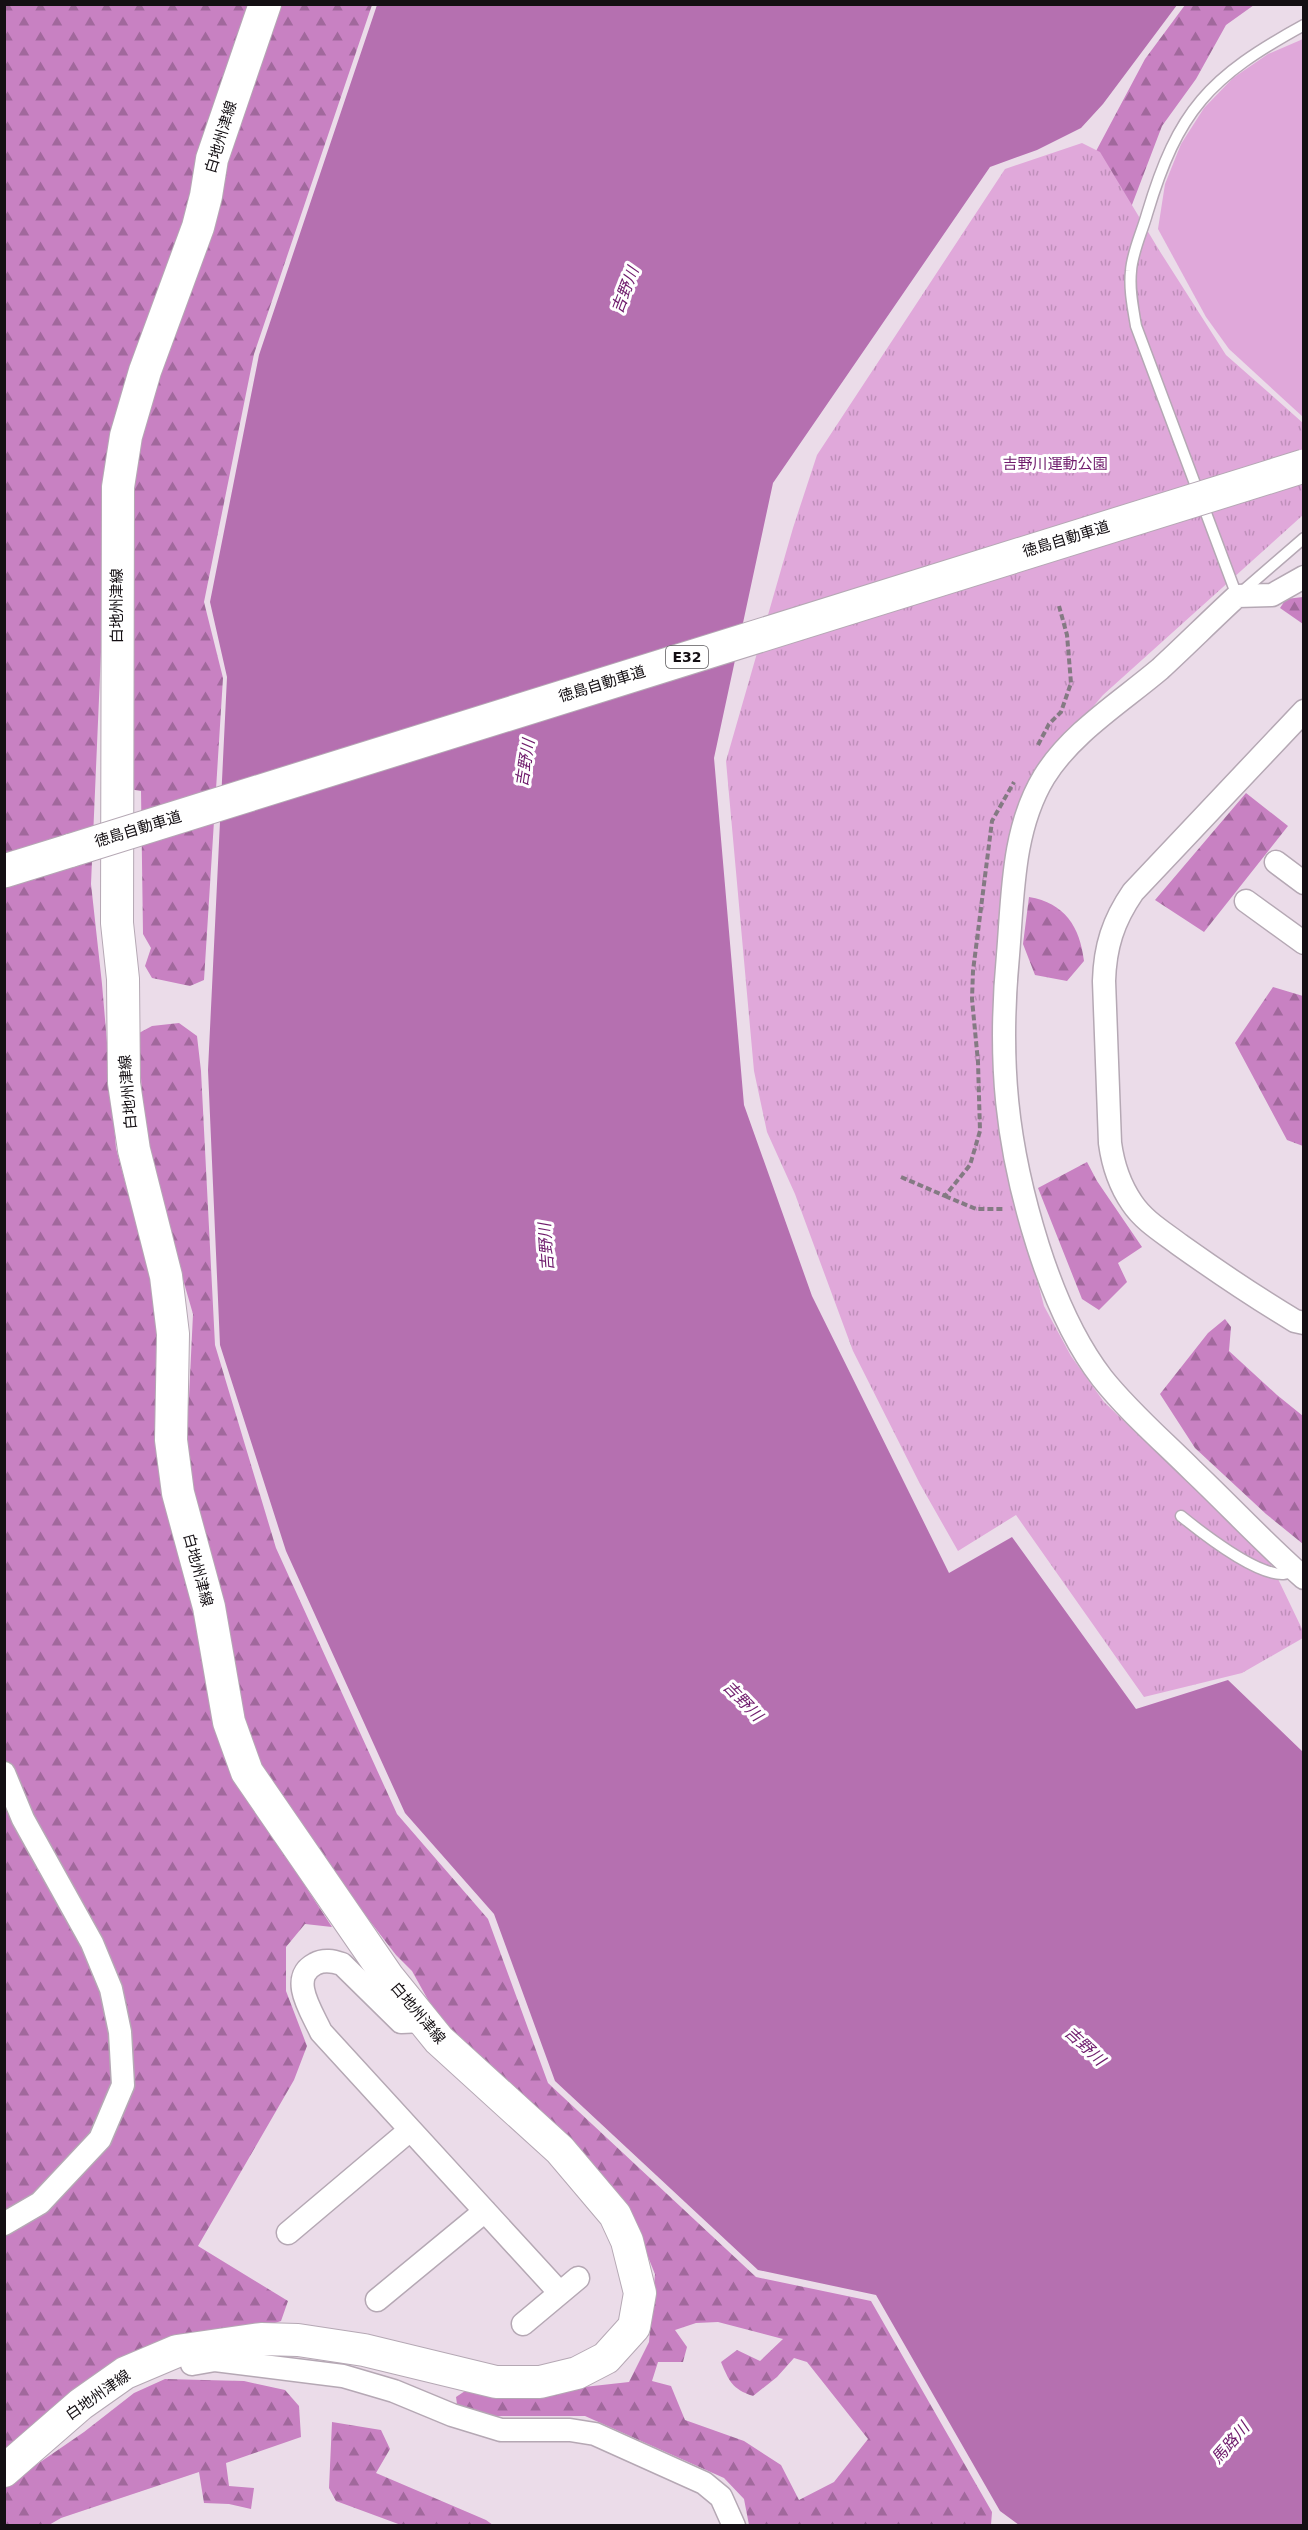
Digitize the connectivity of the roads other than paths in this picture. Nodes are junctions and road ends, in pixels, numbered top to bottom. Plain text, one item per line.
1 (265, 4) edge
2 (1304, 25) edge
3 (1304, 466) edge
4 (1304, 538) edge
5 (1304, 577) edge
6 (1237, 596) junction
7 (1304, 711) edge
8 (1276, 862) dead end
9 (4, 871) edge
10 (1304, 883) edge
11 (1246, 901) dead end
12 (1304, 942) edge
13 (1304, 1323) edge
14 (1181, 1516) dead end
15 (1300, 1574) edge
16 (4, 1773) edge
17 (424, 2021) junction
18 (410, 2130) junction
19 (485, 2211) junction
20 (4, 2224) edge
21 (288, 2232) dead end
22 (578, 2278) dead end
23 (560, 2293) junction
24 (377, 2300) dead end
25 (523, 2324) dead end
26 (162, 2358) junction
27 (4, 2471) edge
28 (734, 2526) edge

1 - 17 main road, 白地州津線
2 - 6 lane
3 - 9 highway, 徳島自動車道 / E32, bridge
4 - 6 lane
5 - 6 street
6 - 15 street
7 - 13 street
8 - 10 street
11 - 12 street
14 - 15 lane
16 - 20 street
17 - 18 street
17 - 26 main road, 白地州津線
18 - 19 street
18 - 21 street
19 - 23 street
19 - 24 street
22 - 23 street
23 - 25 street
26 - 27 main road, 白地州津線
26 - 28 street

